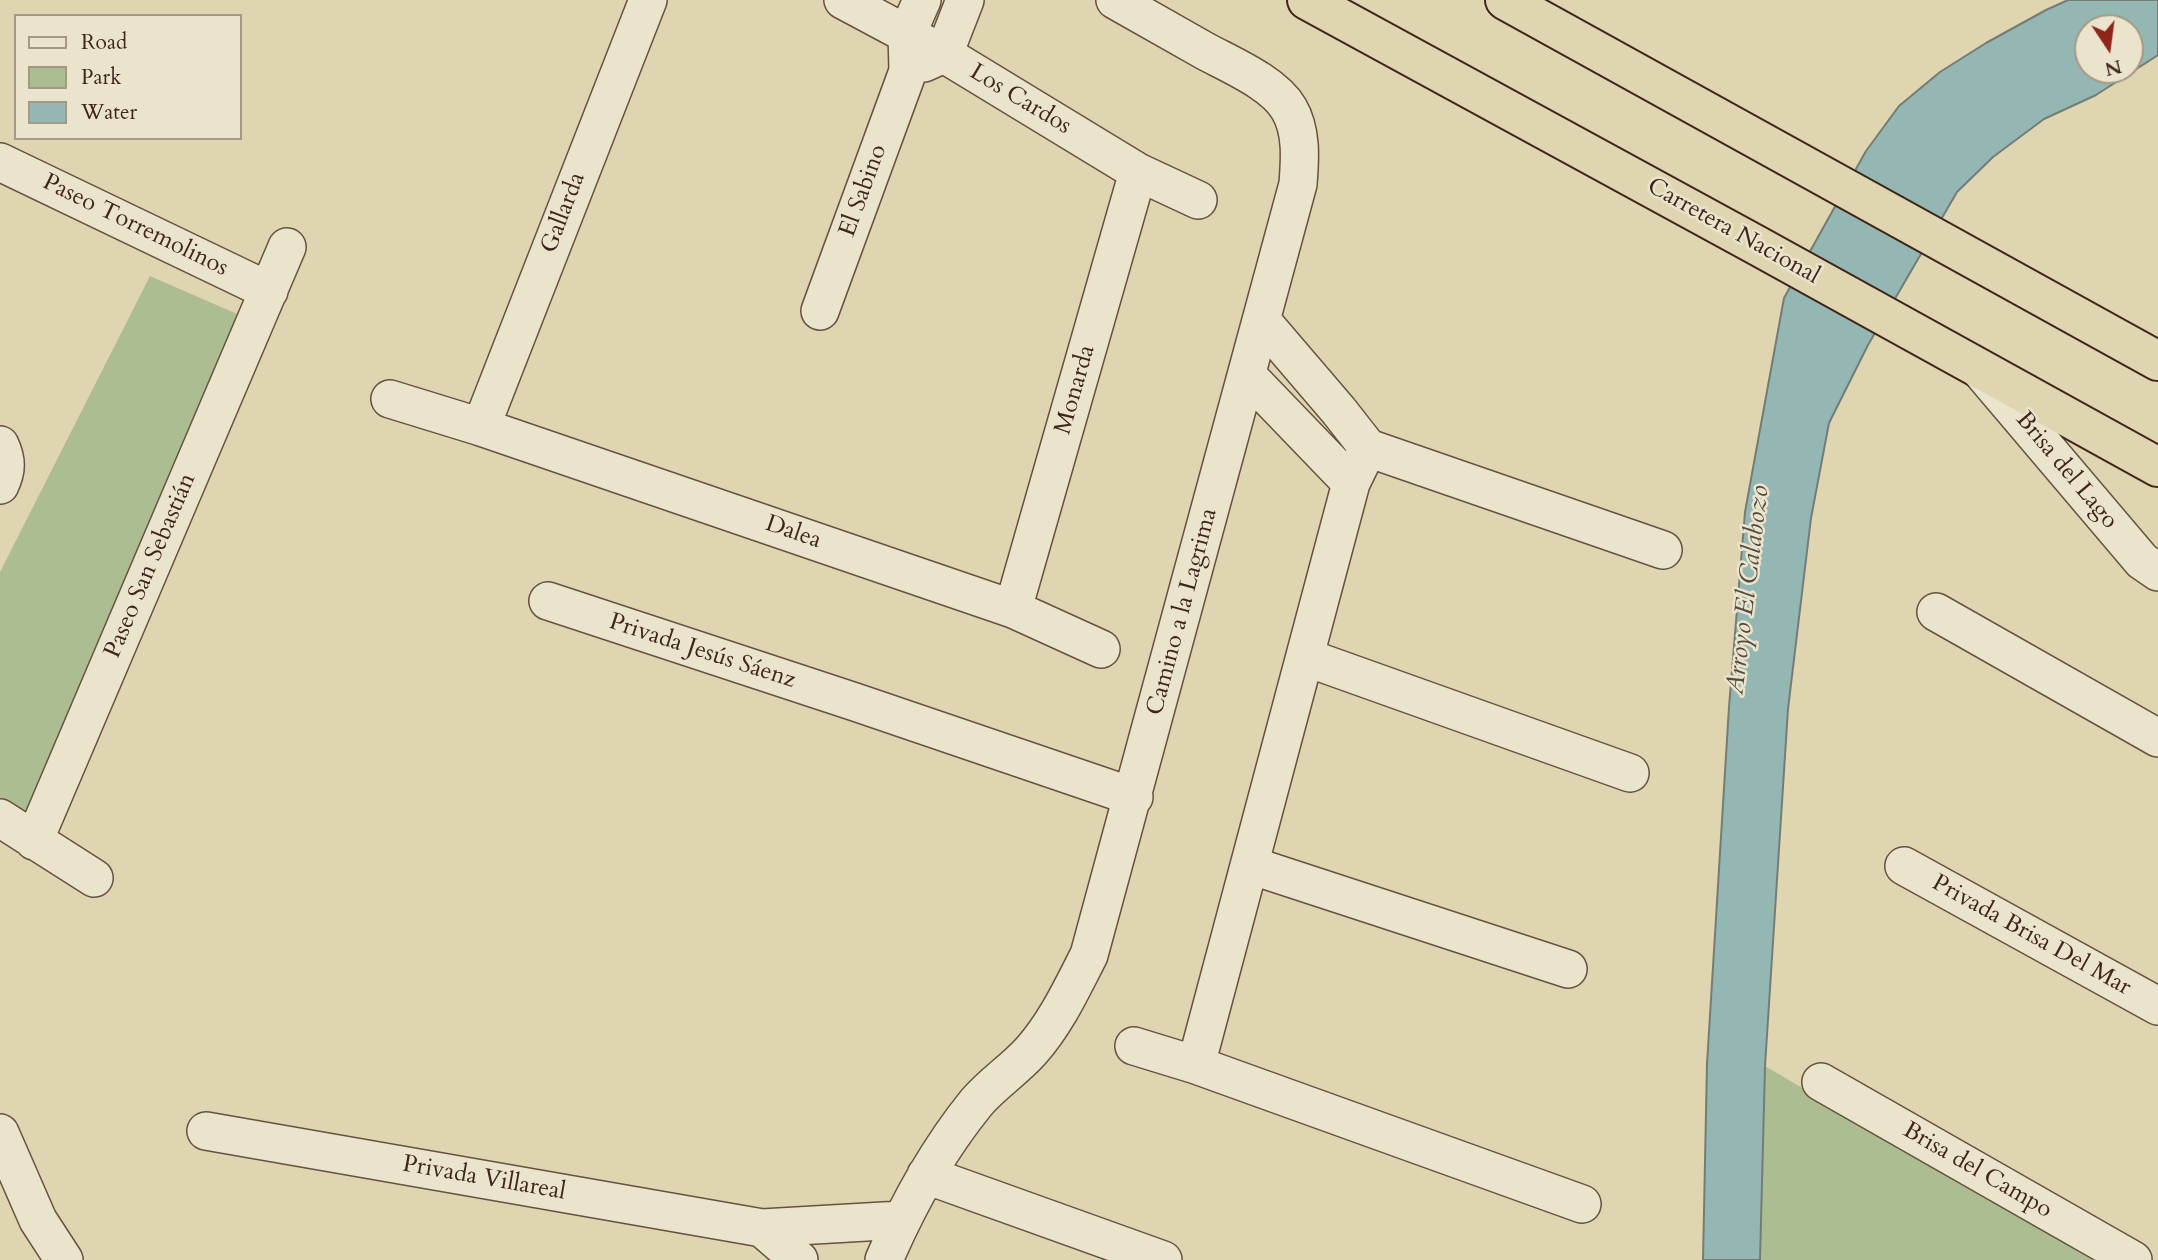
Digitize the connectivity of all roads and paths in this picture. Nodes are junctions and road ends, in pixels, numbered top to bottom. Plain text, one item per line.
1 (648, 0) edge
2 (843, 0) edge
3 (922, 0) edge
4 (965, 0) edge
5 (1115, 0) edge
6 (1307, 0) edge
7 (1505, 0) edge
8 (907, 34) junction
9 (944, 54) junction
10 (908, 72) junction
11 (0, 162) edge
12 (1138, 172) junction
13 (1198, 200) dead end
14 (287, 247) dead end
15 (269, 291) junction
16 (820, 312) dead end
17 (1262, 321) junction
18 (2158, 360) edge
19 (1977, 366) junction
20 (1247, 375) junction
21 (390, 399) dead end
22 (481, 427) junction
23 (0, 445) edge
24 (1368, 448) junction
25 (2158, 467) edge
26 (1351, 484) junction
27 (0, 485) edge
28 (1663, 551) dead end
29 (2158, 572) edge
30 (548, 601) dead end
31 (1013, 609) junction
32 (1936, 612) dead end
33 (1101, 649) dead end
34 (1305, 657) junction
35 (2158, 738) edge
36 (1630, 773) dead end
37 (1133, 797) junction
38 (0, 818) edge
39 (33, 841) junction
40 (1250, 865) junction
41 (1904, 866) dead end
42 (94, 878) dead end
43 (1568, 968) dead end
44 (2158, 1006) edge
45 (1133, 1046) dead end
46 (1196, 1065) junction
47 (1821, 1082) dead end
48 (206, 1131) dead end
49 (0, 1133) edge
50 (926, 1175) junction
51 (1582, 1203) dead end
52 (38, 1220) junction
53 (901, 1220) junction
54 (762, 1228) junction
55 (30, 1260) edge
56 (64, 1260) edge
57 (799, 1260) edge
58 (884, 1260) edge
59 (1163, 1260) edge
60 (2133, 1260) edge

1 - 22 street, Gallarda
2 - 8 street, Los Cardos
3 - 8 street, El Sabino
4 - 9 street
5 - 17 street, Camino a la Lagrima
6 - 19 highway, Carretera Nacional
7 - 18 highway
8 - 9 street, Los Cardos
8 - 10 street, El Sabino
9 - 10 street
9 - 12 street, Los Cardos
10 - 16 street, El Sabino
11 - 15 street, Paseo Torremolinos
12 - 13 street, Los Cardos
12 - 31 street, Monarda
14 - 15 street, Paseo San Sebastián
15 - 39 street, Paseo San Sebastián
17 - 20 street, Camino a la Lagrima
17 - 24 street
19 - 25 highway, Carretera Nacional
19 - 29 street, Brisa del Lago
20 - 26 street
20 - 37 street, Camino a la Lagrima
21 - 22 street, Dalea
22 - 31 street, Dalea
23 - 27 street
24 - 26 street
24 - 28 street
26 - 34 street
30 - 37 street, Privada Jesús Sáenz
31 - 33 street, Dalea
32 - 35 street
34 - 36 street
34 - 40 street
37 - 50 street, Camino a la Lagrima
38 - 39 street
39 - 42 street
40 - 43 street
40 - 46 street
41 - 44 street, Privada Brisa Del Mar
45 - 46 street
46 - 51 street
47 - 60 street, Brisa del Campo
48 - 54 street, Privada Villareal
49 - 52 street
50 - 53 street, Camino a la Lagrima
50 - 59 street
52 - 55 street
52 - 56 street
53 - 54 street, Privada Villareal
53 - 58 street, Camino a la Lagrima
54 - 57 street

